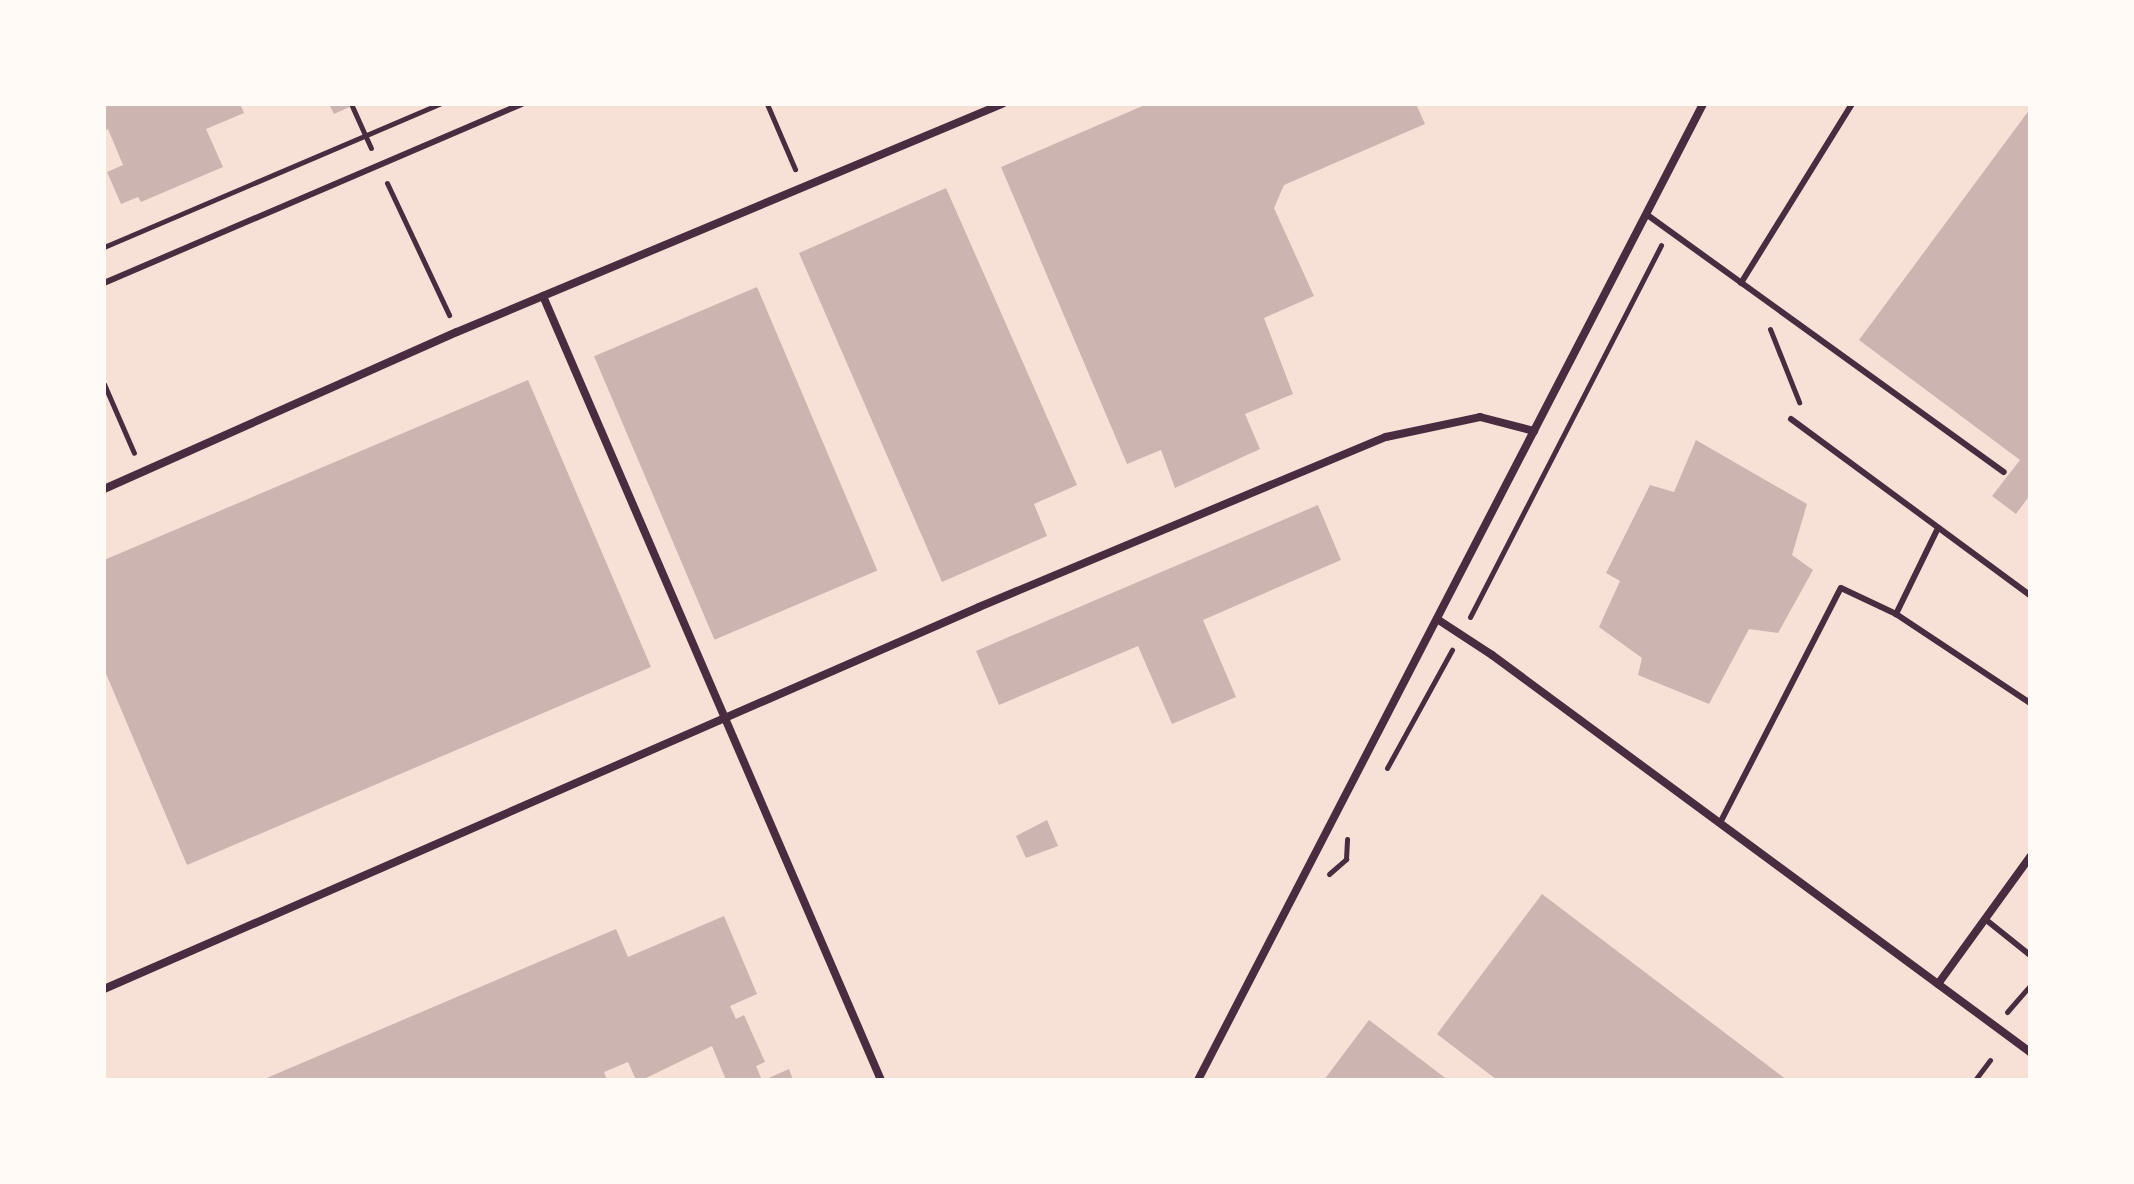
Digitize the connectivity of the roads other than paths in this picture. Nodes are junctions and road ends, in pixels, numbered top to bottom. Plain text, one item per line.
1 (521, 104) edge
2 (1002, 104) edge
3 (1703, 104) edge
4 (1852, 104) edge
5 (1646, 214) junction
6 (104, 283) edge
7 (1741, 283) junction
8 (543, 296) junction
9 (1791, 419) dead end
10 (1534, 431) junction
11 (2004, 472) dead end
12 (105, 486) edge
13 (1938, 528) junction
14 (2030, 595) edge
15 (1896, 614) junction
16 (1437, 619) junction
17 (2030, 703) edge
18 (724, 717) junction
19 (1720, 823) junction
20 (2030, 857) edge
21 (1985, 919) junction
22 (2030, 955) edge
23 (1938, 984) junction
24 (104, 989) edge
25 (2030, 1052) edge
26 (881, 1080) edge
27 (1198, 1080) edge

1 - 6 lane
2 - 8 street
3 - 5 street
4 - 7 lane
5 - 7 lane
5 - 10 street
7 - 11 lane
8 - 12 street
8 - 18 street
9 - 13 lane
10 - 16 street
10 - 18 street
13 - 14 lane
13 - 15 lane
15 - 17 lane
15 - 19 lane
16 - 19 street
16 - 27 street
18 - 24 street
18 - 26 street
19 - 23 street
20 - 21 street
21 - 22 lane
21 - 23 street
23 - 25 street

